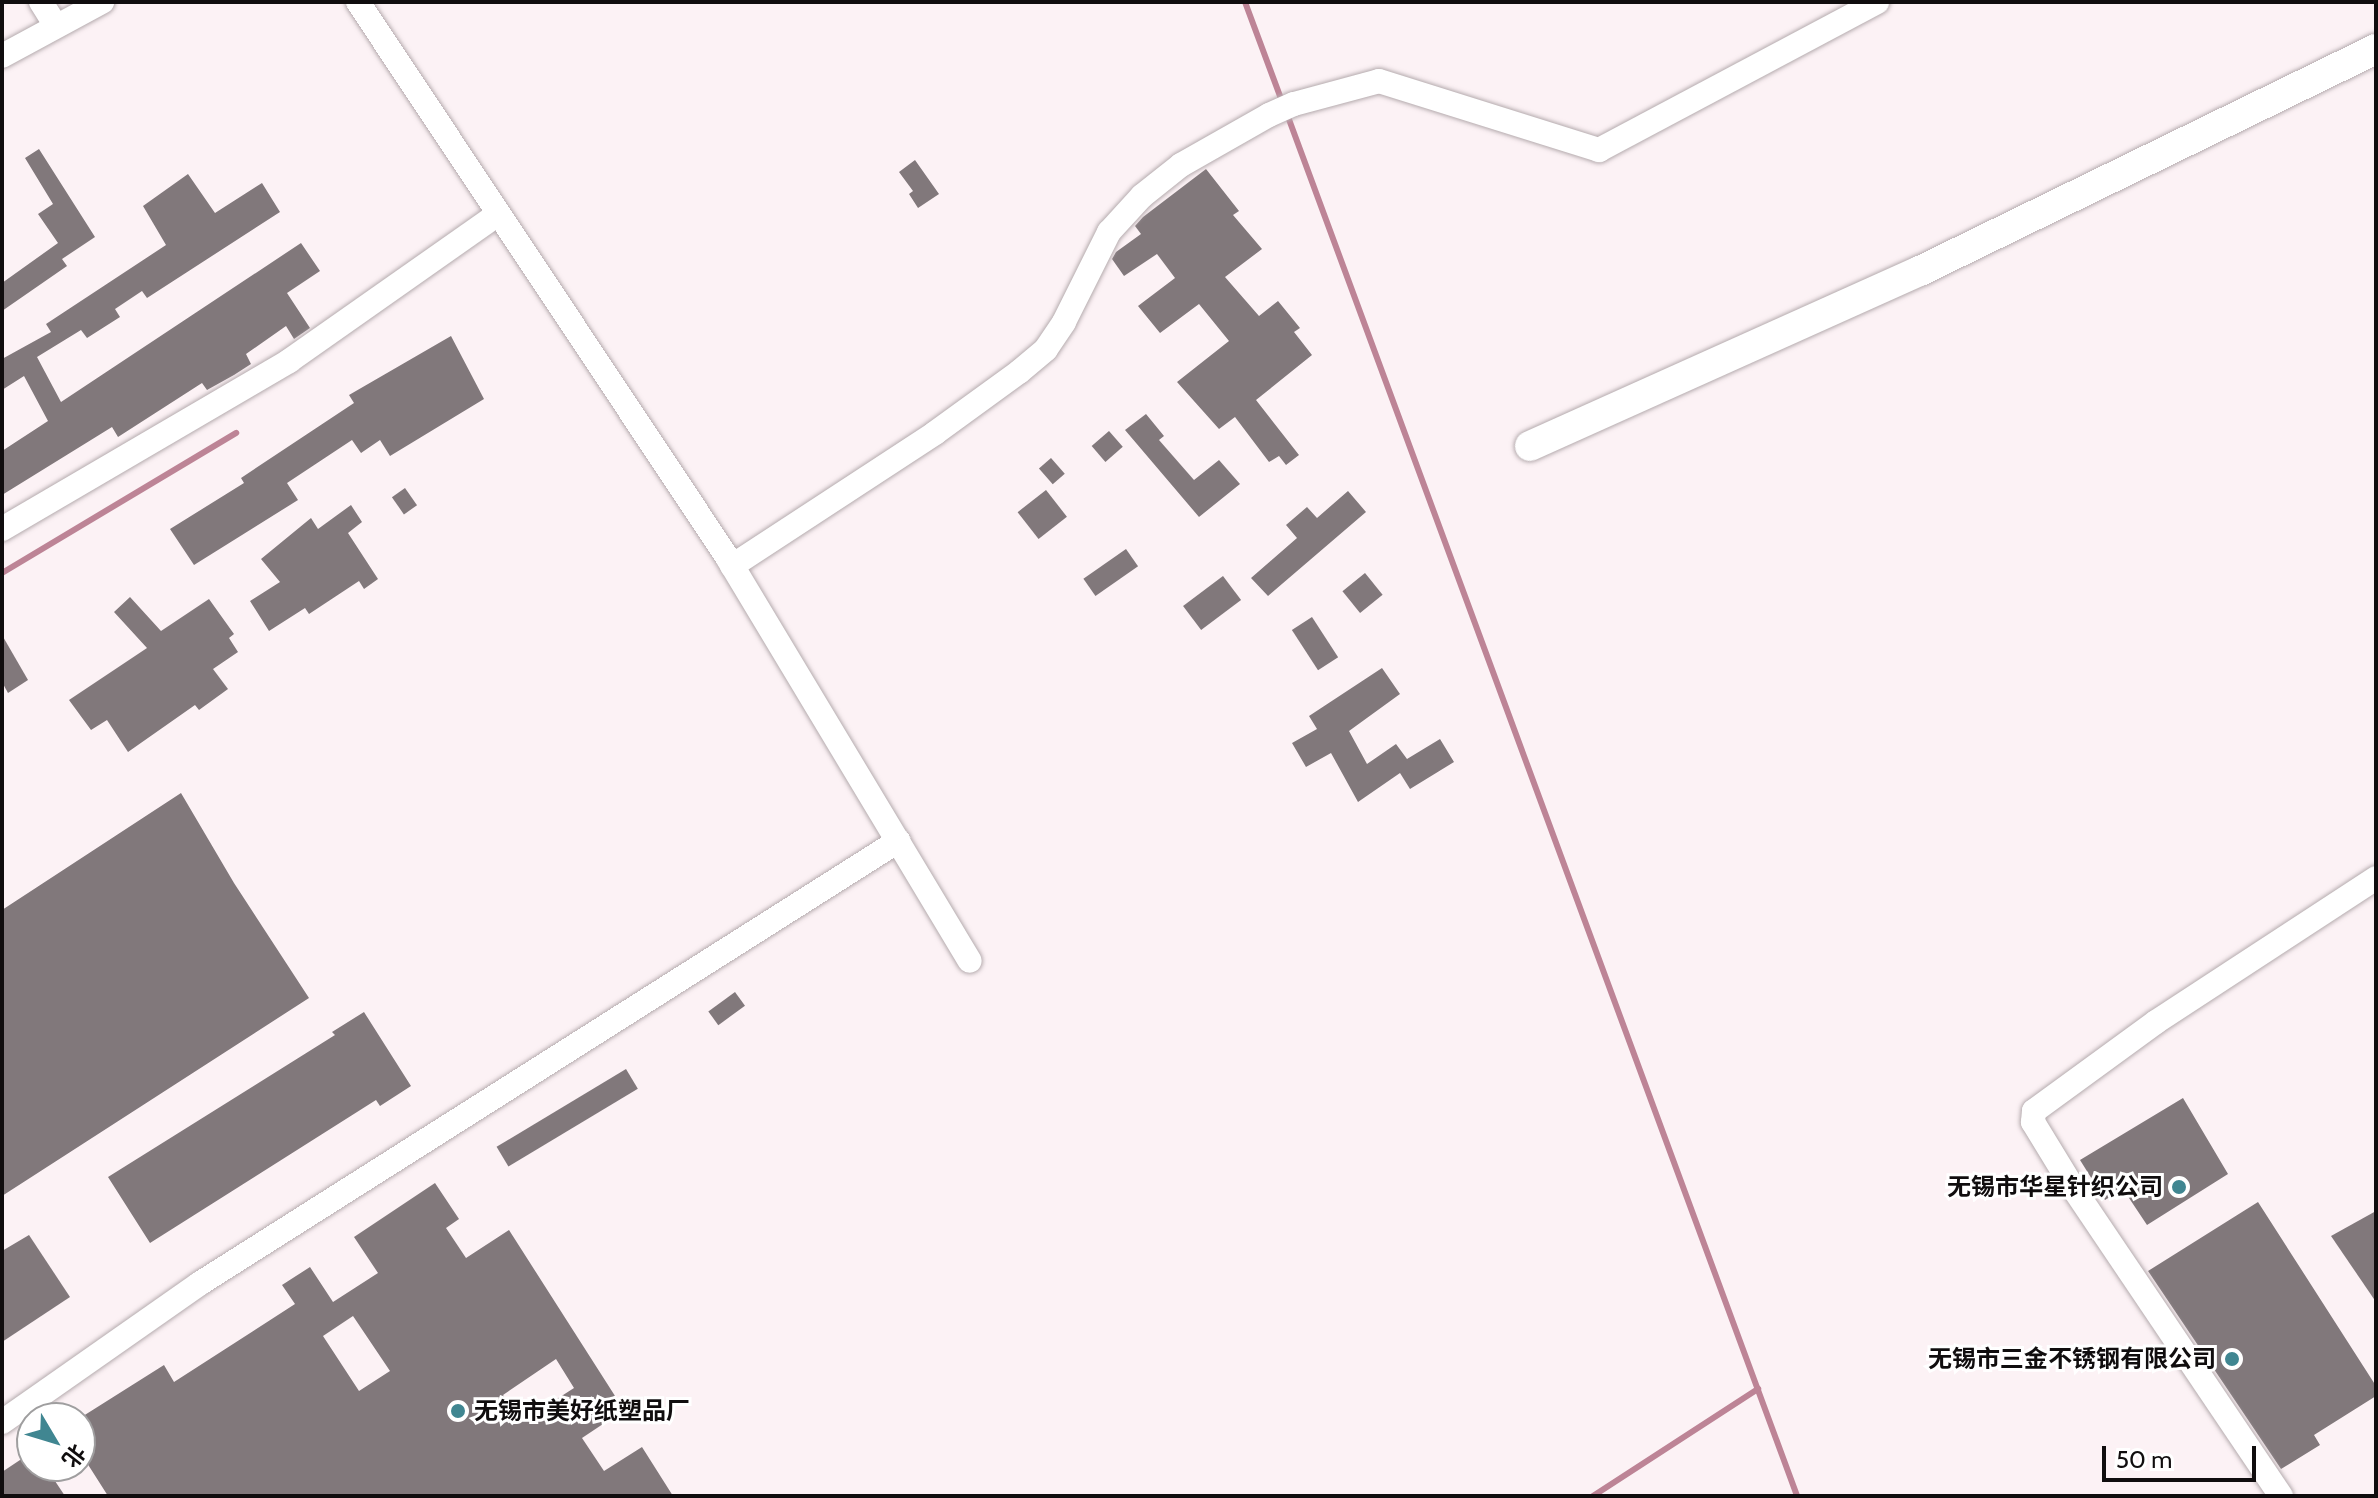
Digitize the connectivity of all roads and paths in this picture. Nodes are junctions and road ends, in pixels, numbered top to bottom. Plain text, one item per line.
1 (41, 2) edge
2 (102, 2) edge
3 (358, 2) edge
4 (1877, 2) edge
5 (56, 26) junction
6 (2376, 49) edge
7 (2, 56) edge
8 (497, 215) junction
9 (1530, 446) dead end
10 (2, 529) edge
11 (732, 566) junction
12 (898, 841) junction
13 (2376, 878) edge
14 (970, 961) dead end
15 (2, 1422) edge
16 (2281, 1496) edge

1 - 5 street
2 - 5 street
3 - 8 street
4 - 11 street
5 - 7 street
6 - 9 street
8 - 10 street
8 - 11 street
11 - 12 street
12 - 14 street
12 - 15 street
13 - 16 street

